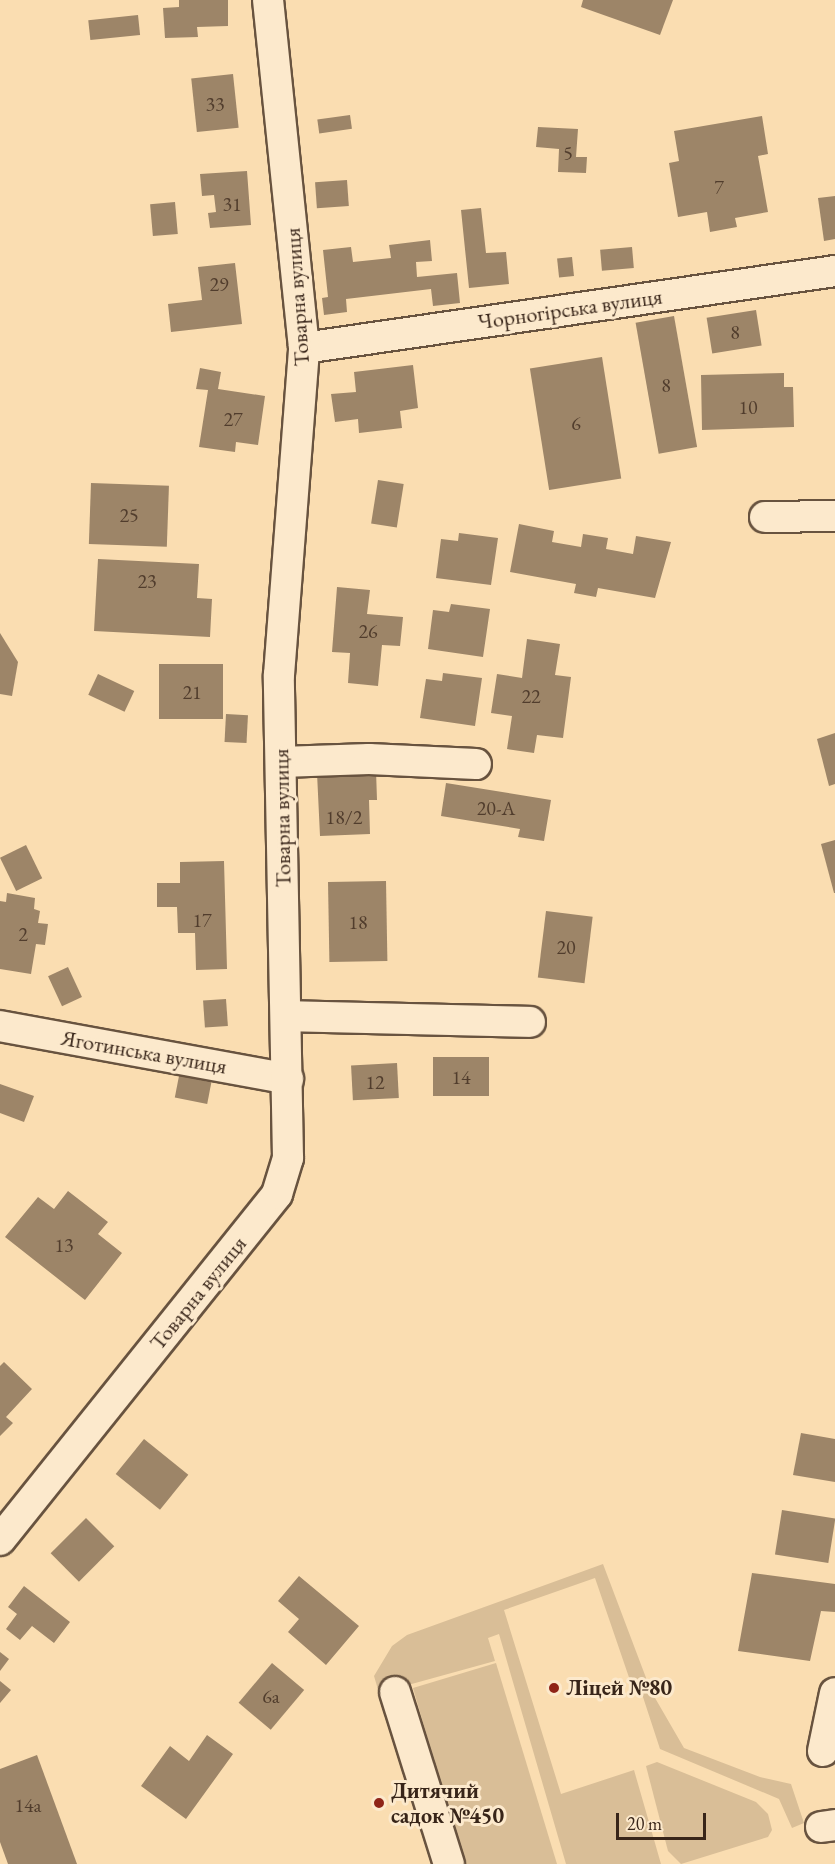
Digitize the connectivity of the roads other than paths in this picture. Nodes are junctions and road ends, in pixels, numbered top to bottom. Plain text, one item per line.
1 (268, 0) edge
2 (835, 271) edge
3 (304, 348) junction
4 (835, 516) edge
5 (765, 517) dead end
6 (281, 762) junction
7 (476, 764) dead end
8 (287, 1016) junction
9 (530, 1022) dead end
10 (0, 1026) edge
11 (288, 1079) junction
12 (0, 1540) edge
13 (395, 1692) dead end
14 (835, 1693) edge
15 (823, 1751) dead end
16 (449, 1864) edge

1 - 3 street, Товарна вулиця
2 - 3 street, Чорногірська вулиця
3 - 6 street, Товарна вулиця
4 - 5 street
6 - 7 street
6 - 8 street, Товарна вулиця
8 - 9 street
8 - 11 street, Товарна вулиця
10 - 11 street, Яготинська вулиця
11 - 12 street, Товарна вулиця
13 - 16 street
14 - 15 street

